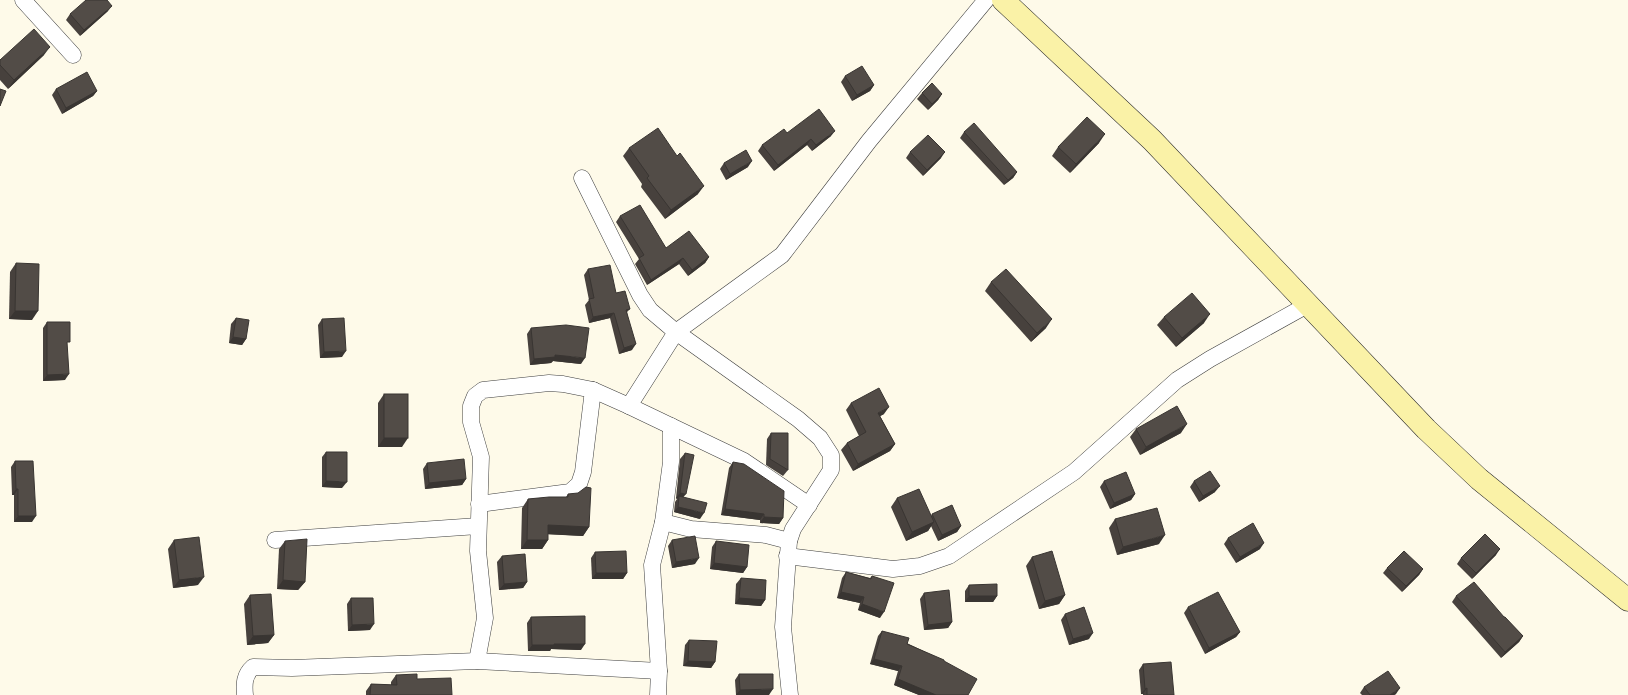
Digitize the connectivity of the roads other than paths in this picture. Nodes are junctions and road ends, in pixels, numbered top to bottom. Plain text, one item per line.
1 (23, 0) edge
2 (986, 0) edge
3 (1003, 0) edge
4 (73, 55) dead end
5 (582, 178) dead end
6 (1309, 304) junction
7 (676, 332) junction
8 (593, 390) junction
9 (629, 406) junction
10 (671, 426) junction
11 (479, 504) junction
12 (809, 505) junction
13 (663, 522) junction
14 (478, 526) junction
15 (275, 540) dead end
16 (788, 549) junction
17 (1628, 600) edge
18 (478, 661) junction
19 (659, 671) junction
20 (245, 695) edge
21 (658, 695) edge
22 (790, 695) edge

1 - 4 street
2 - 7 street
3 - 6 main road
5 - 7 street
6 - 16 street
6 - 17 main road
7 - 9 street
7 - 12 street
8 - 9 street
8 - 11 street
8 - 11 street
9 - 10 street
10 - 12 street
10 - 13 street
11 - 14 street
12 - 16 street
13 - 16 street
13 - 19 street
14 - 15 street
14 - 18 street
16 - 22 street
18 - 19 street
18 - 20 street
19 - 21 street

